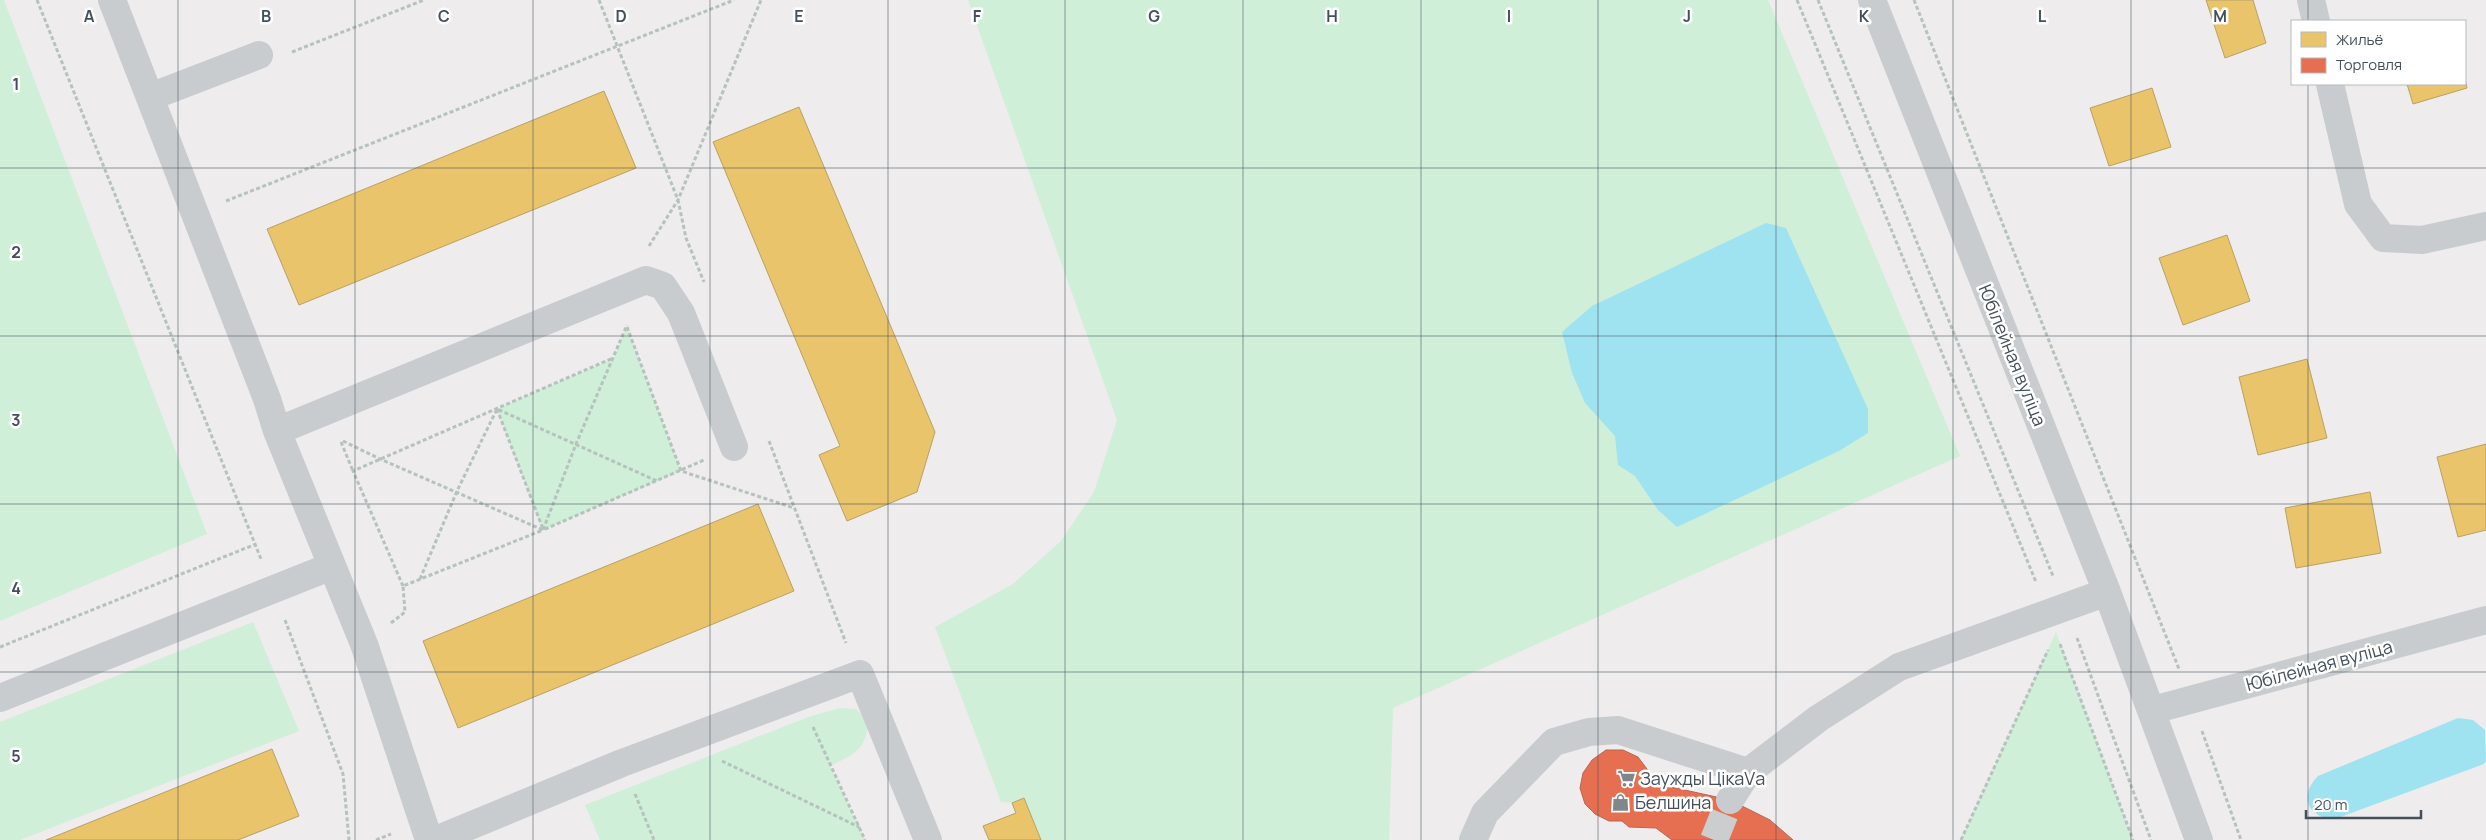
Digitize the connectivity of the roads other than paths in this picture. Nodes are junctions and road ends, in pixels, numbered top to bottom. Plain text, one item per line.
1 (112, 0) edge
2 (1872, 0) edge
3 (2311, 0) edge
4 (2316, 20) edge
5 (259, 55) dead end
6 (2330, 85) edge
7 (150, 97) junction
8 (2486, 226) edge
9 (278, 431) junction
10 (734, 447) road end
11 (332, 566) junction
12 (2107, 592) junction
13 (2486, 620) edge
14 (0, 698) edge
15 (2153, 710) junction
16 (1748, 772) junction
17 (1730, 800) tunnel mouth
18 (429, 840) edge
19 (436, 840) edge
20 (928, 840) edge
21 (1473, 840) edge
22 (2199, 840) edge

1 - 7 street
2 - 12 street, Юбілейная вуліца
3 - 4 street
5 - 7 street
6 - 8 street
7 - 9 street
9 - 10 street
9 - 11 street
11 - 14 street
11 - 18 street
12 - 15 street, Юбілейная вуліца
12 - 16 street
13 - 15 street, Юбілейная вуліца
15 - 22 street, Юбілейная вуліца
16 - 17 street
16 - 21 street
19 - 20 street

